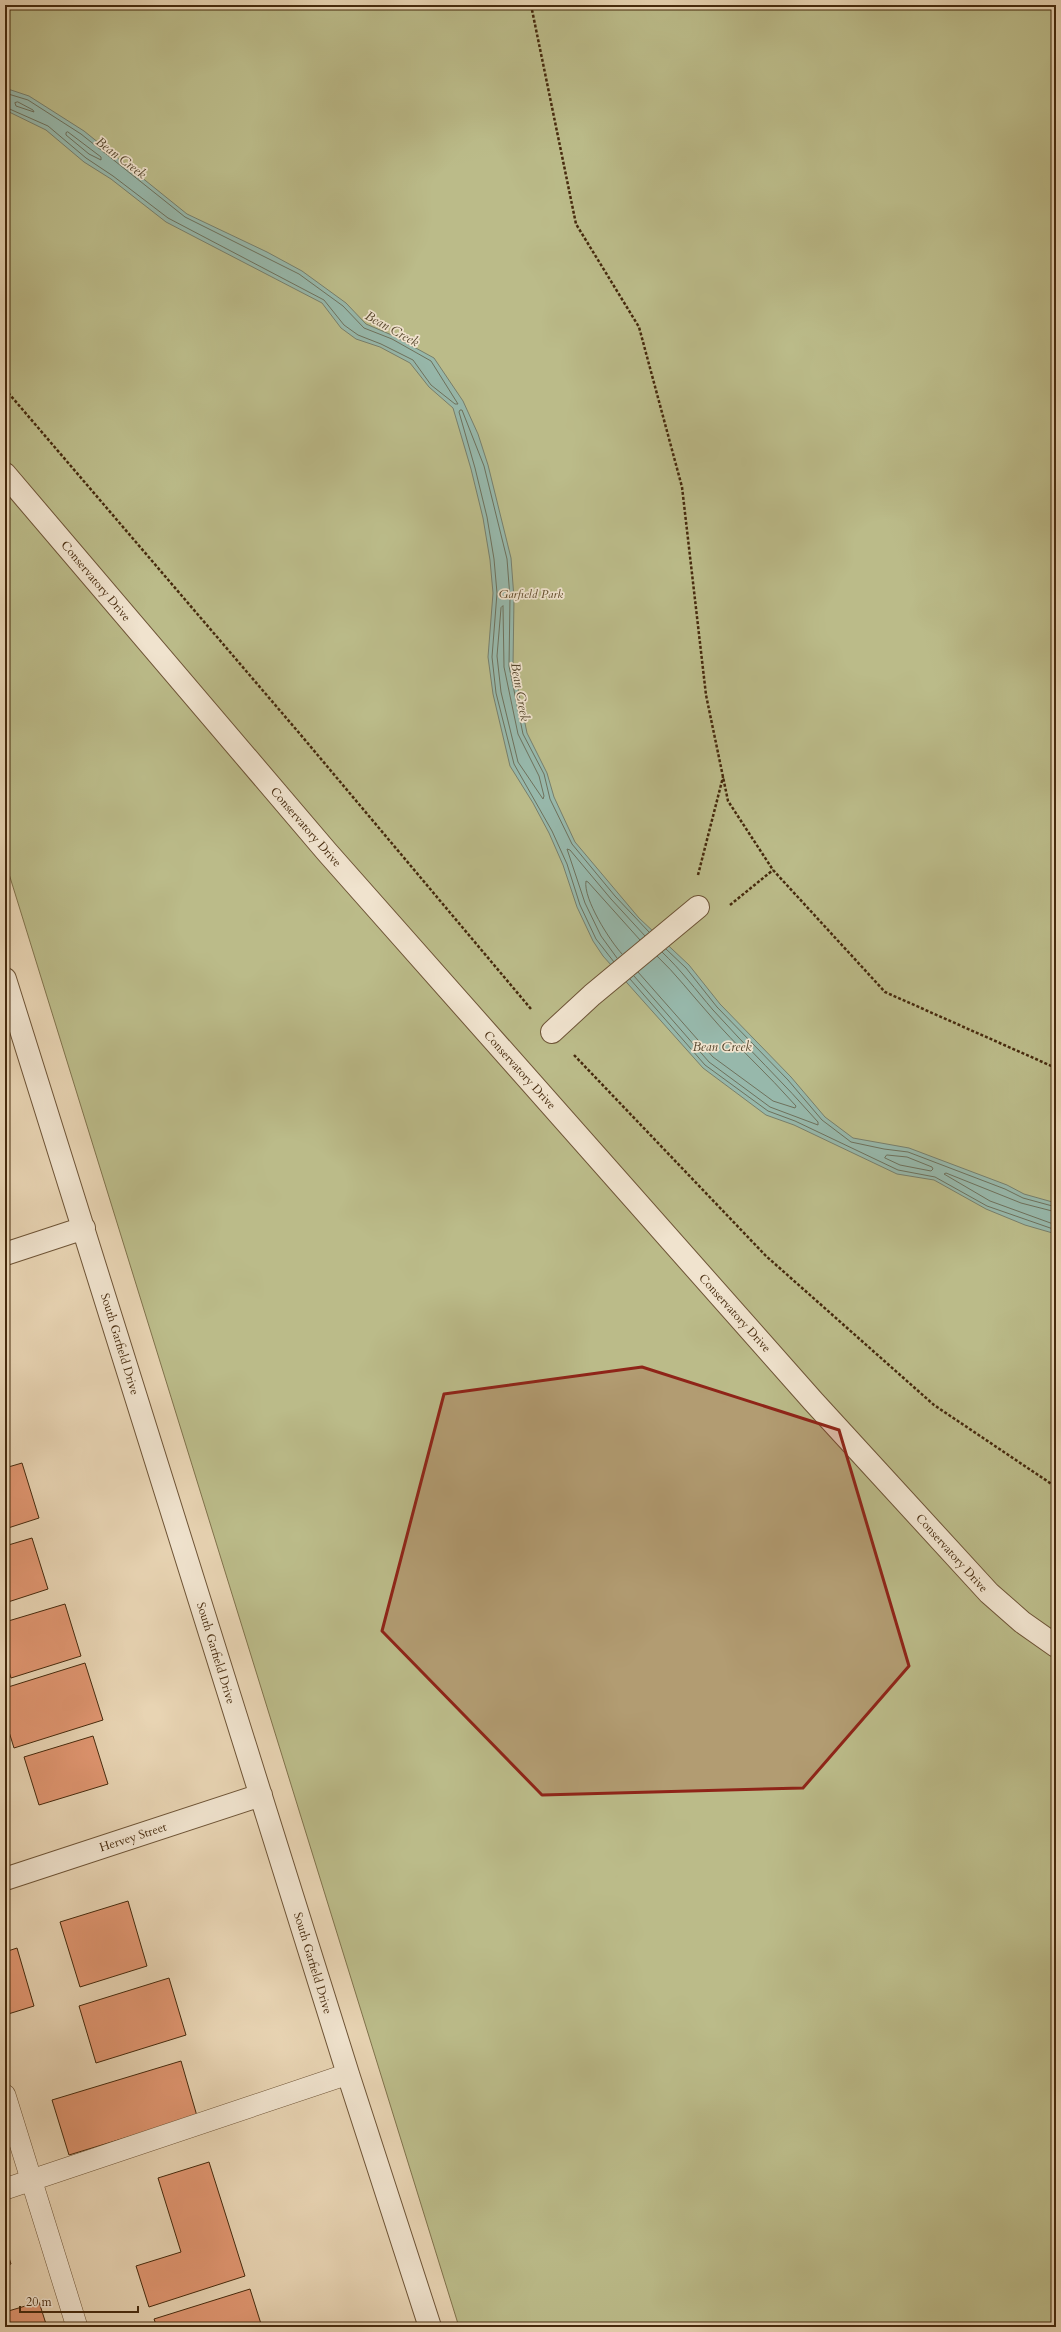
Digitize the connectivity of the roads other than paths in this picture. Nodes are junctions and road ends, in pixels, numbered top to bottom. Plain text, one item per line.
1 (5, 474) edge
2 (698, 907) road end
3 (5, 979) edge
4 (552, 1032) road end
5 (84, 1228) junction
6 (5, 1254) edge
7 (1056, 1646) edge
8 (261, 1795) junction
9 (5, 1879) edge
10 (348, 2074) junction
11 (5, 2095) edge
12 (32, 2180) junction
13 (5, 2189) edge
14 (77, 2327) edge
15 (430, 2327) edge

1 - 7 street, Conservatory Drive
2 - 4 street
3 - 5 street, South Garfield Drive
5 - 6 street
5 - 8 street, South Garfield Drive
8 - 9 street, Hervey Street
8 - 10 street, South Garfield Drive
10 - 12 lane
10 - 15 street, South Garfield Drive
11 - 12 lane
12 - 13 lane
12 - 14 lane

